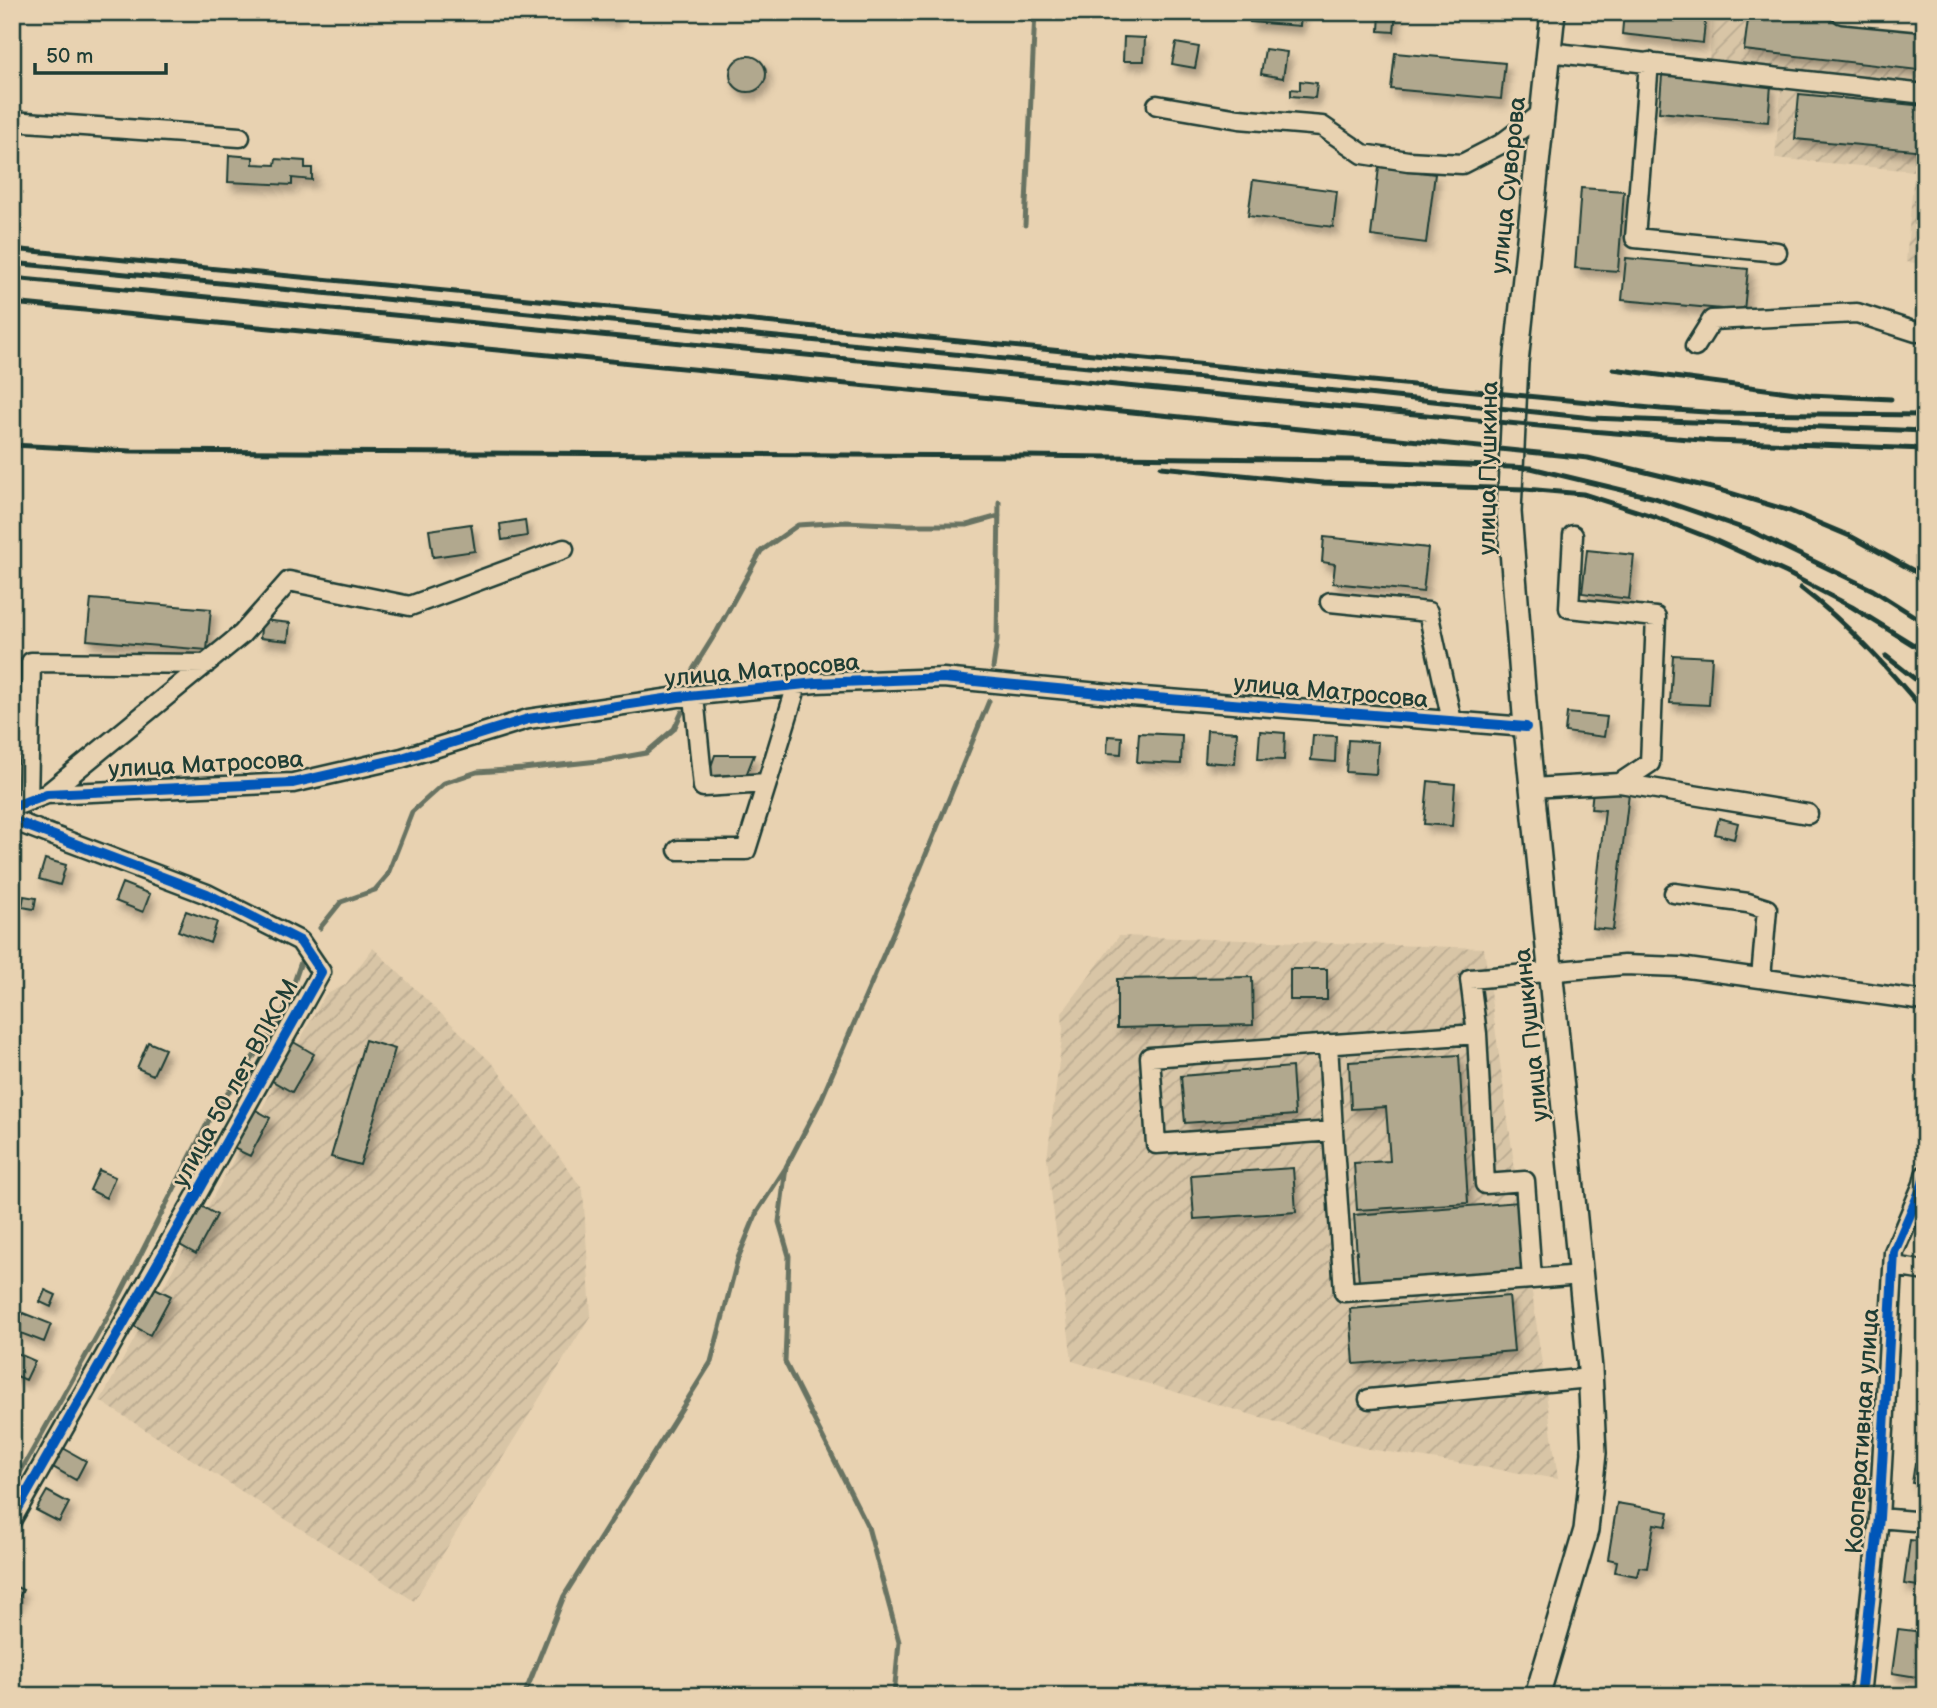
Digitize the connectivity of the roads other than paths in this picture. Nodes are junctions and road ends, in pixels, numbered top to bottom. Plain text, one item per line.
1 (1553, 12) edge
2 (1842, 12) edge
3 (1925, 22) edge
4 (1548, 52) junction
5 (1649, 62) junction
6 (1925, 94) edge
7 (1157, 105) dead end
8 (1542, 113) junction
9 (12, 121) edge
10 (240, 137) dead end
11 (1777, 252) dead end
12 (1925, 332) edge
13 (1695, 347) dead end
14 (1516, 363) joint
15 (1573, 535) dead end
16 (564, 549) dead end
17 (1330, 602) dead end
18 (206, 664) junction
19 (797, 685) junction
20 (694, 696) junction
21 (1452, 721) junction
22 (1526, 727) junction
23 (767, 783) junction
24 (1620, 783) junction
25 (1532, 788) junction
26 (47, 794) junction
27 (20, 804) edge
28 (1808, 814) dead end
29 (12, 820) edge
30 (678, 850) dead end
31 (1674, 894) dead end
32 (1551, 973) junction
33 (1761, 978) junction
34 (1925, 1001) edge
35 (1477, 1034) junction
36 (1328, 1044) junction
37 (1333, 1131) junction
38 (1925, 1175) edge
39 (1894, 1266) junction
40 (1925, 1271) edge
41 (1581, 1275) junction
42 (1532, 1279) junction
43 (1590, 1378) junction
44 (1369, 1399) dead end
45 (1878, 1518) junction
46 (12, 1519) edge
47 (1925, 1522) edge
48 (1537, 1696) edge
49 (1860, 1696) edge

1 - 4 main road, улица Суворова
2 - 3 street
4 - 5 street
4 - 8 main road, улица Суворова
5 - 6 street
5 - 11 street
7 - 8 street
8 - 14 main road, улица Суворова
9 - 10 street
12 - 13 street
14 - 22 main road, улица Пушкина
15 - 24 street
16 - 18 street
17 - 21 street
18 - 26 street
18 - 27 street
19 - 20 street, улица Матросова
19 - 21 street, улица Матросова
19 - 23 street
20 - 23 street
20 - 26 street, улица Матросова
21 - 22 street, улица Матросова
22 - 25 main road, улица Пушкина
23 - 30 street
24 - 25 street
24 - 28 street
25 - 32 main road, улица Пушкина
26 - 27 street, улица Матросова
29 - 46 street, улица 50 лет ВЛКСМ
31 - 33 street
32 - 33 street
32 - 35 street
32 - 41 main road, улица Пушкина
33 - 34 street
35 - 36 street
35 - 42 street
36 - 37 street
36 - 37 street
37 - 42 street
38 - 39 street, Кооперативная улица
39 - 40 street
39 - 45 street, Кооперативная улица
41 - 42 street
41 - 43 main road, улица Пушкина
43 - 44 street
43 - 48 main road, улица Пушкина
45 - 47 street
45 - 49 street, Кооперативная улица

